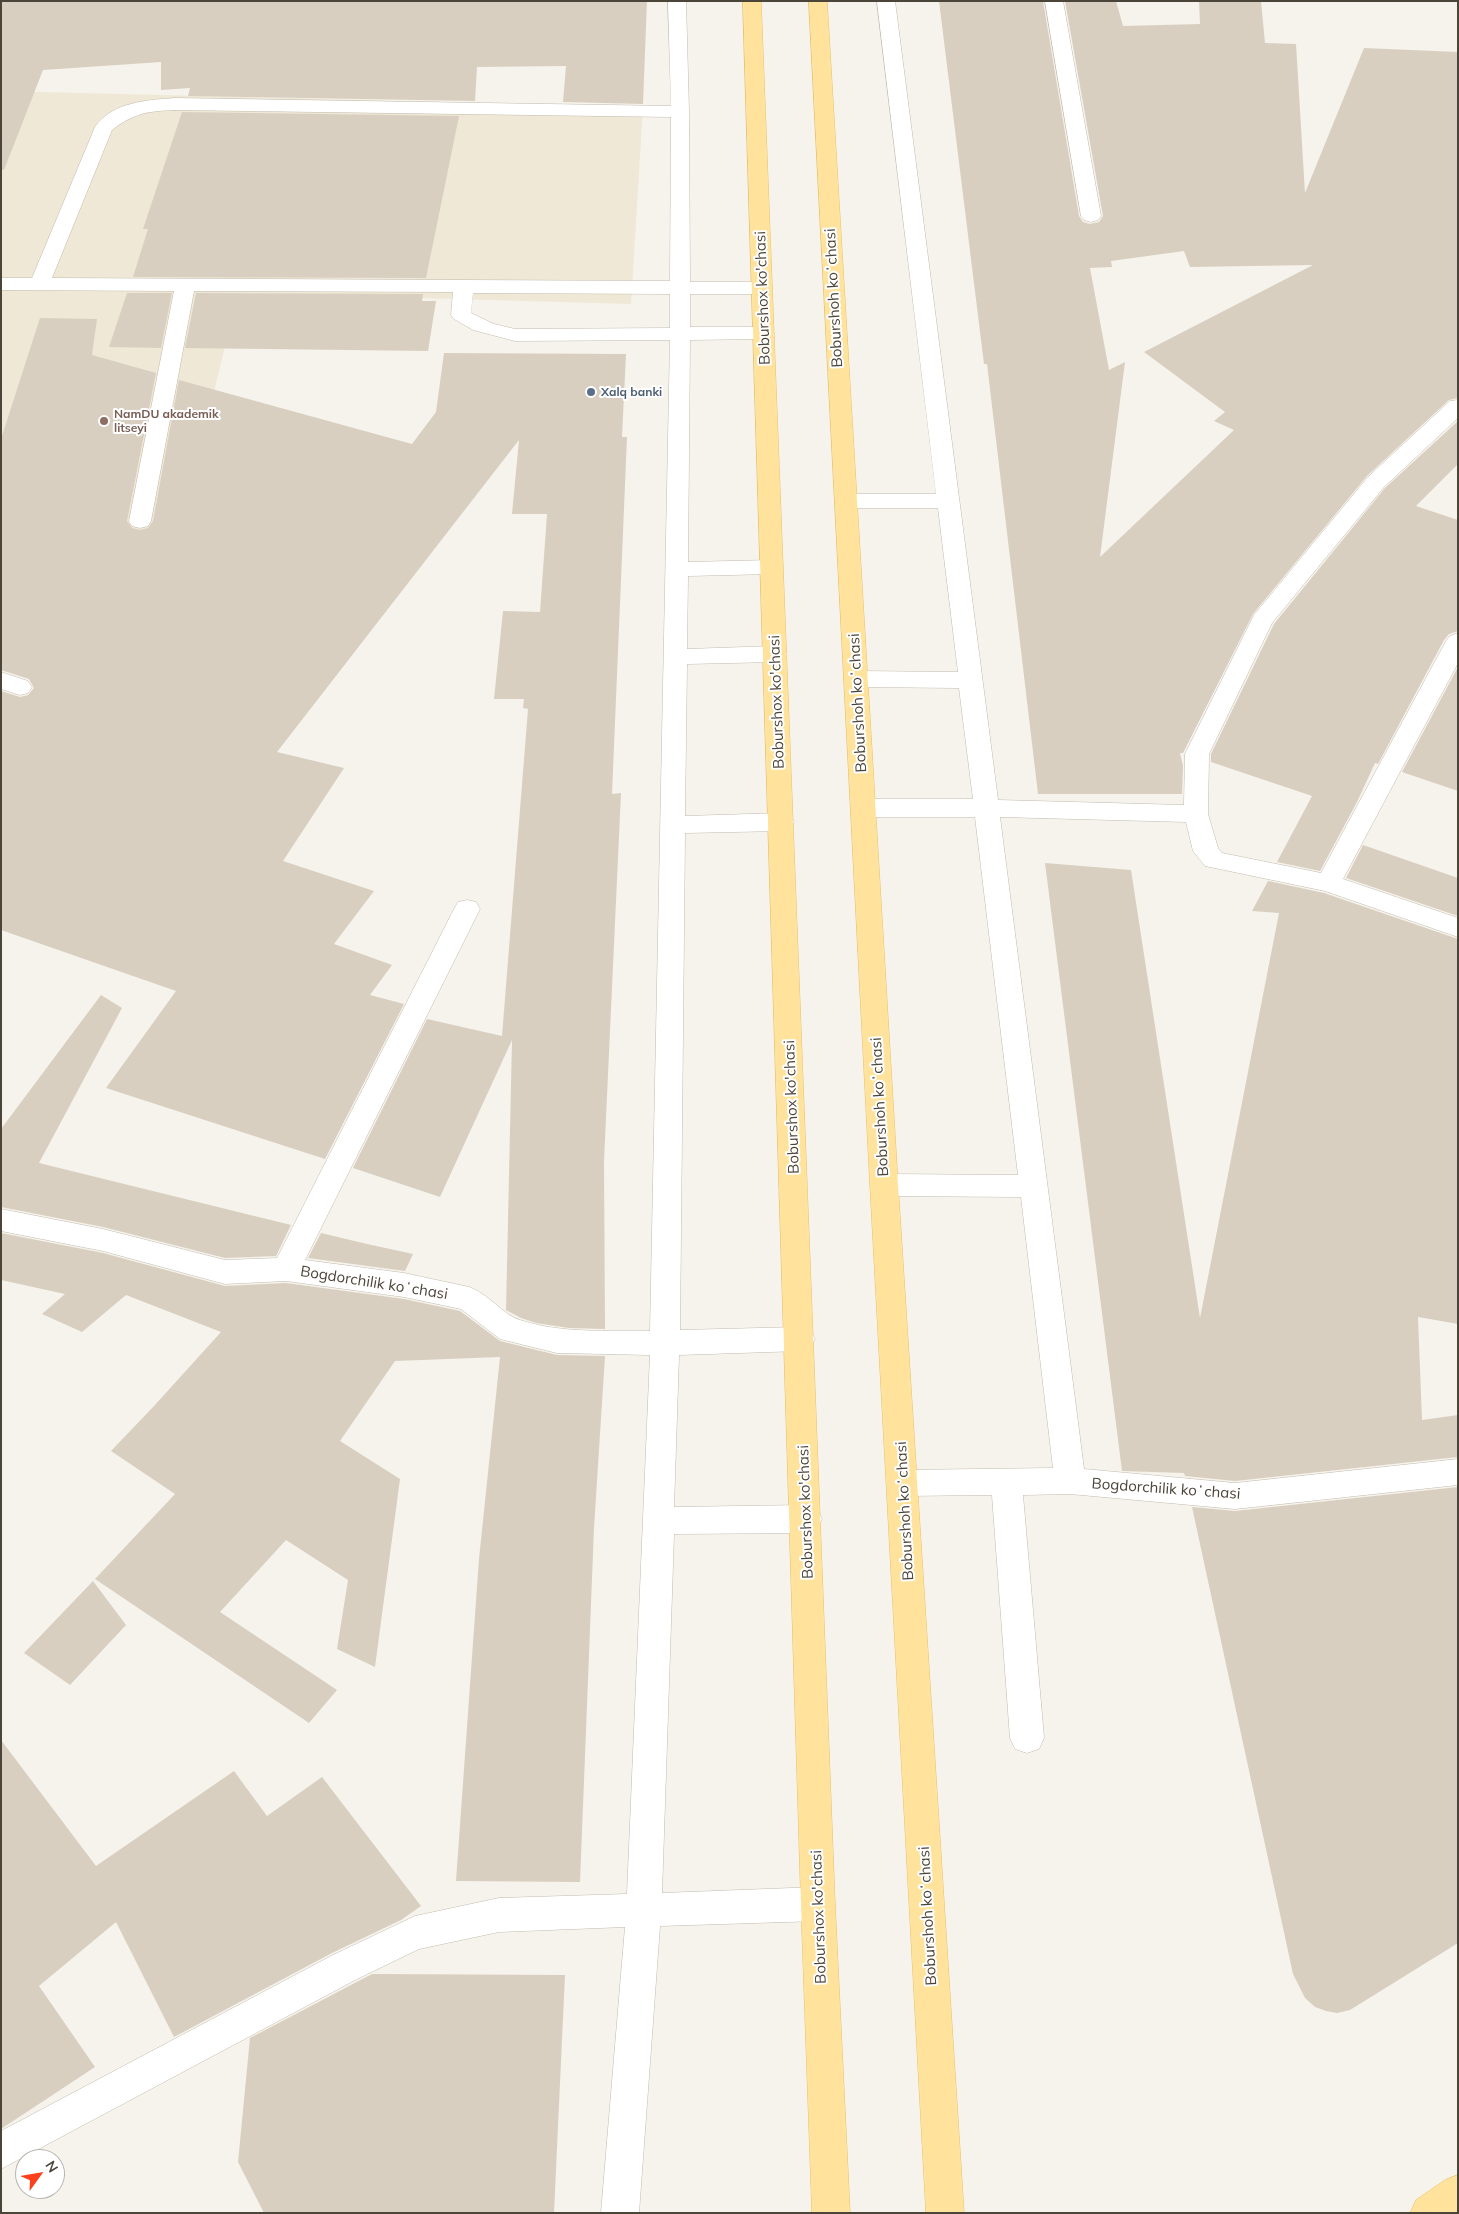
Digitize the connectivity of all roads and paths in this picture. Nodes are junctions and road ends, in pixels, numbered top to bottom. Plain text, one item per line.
1 (677, 1) edge
2 (752, 1) edge
3 (818, 1) edge
4 (886, 1) edge
5 (1054, 1) edge
6 (680, 112) junction
7 (1091, 216) dead end
8 (1, 284) edge
9 (40, 284) junction
10 (185, 285) junction
11 (464, 286) junction
12 (681, 287) junction
13 (762, 288) junction
14 (764, 333) junction
15 (680, 334) junction
16 (1458, 406) edge
17 (846, 501) junction
18 (948, 501) junction
19 (140, 521) dead end
20 (772, 567) junction
21 (677, 569) junction
22 (1458, 641) edge
23 (776, 654) junction
24 (676, 657) junction
25 (856, 679) junction
26 (970, 680) junction
27 (864, 808) junction
28 (986, 808) junction
29 (1196, 814) junction
30 (782, 822) junction
31 (673, 825) junction
32 (1328, 883) junction
33 (467, 909) dead end
34 (1458, 928) edge
35 (884, 1185) junction
36 (1033, 1186) junction
37 (1, 1220) edge
38 (286, 1269) junction
39 (800, 1339) junction
40 (665, 1344) junction
41 (1458, 1472) edge
42 (1070, 1481) junction
43 (1006, 1482) junction
44 (903, 1483) junction
45 (806, 1519) junction
46 (658, 1521) junction
47 (1027, 1738) dead end
48 (818, 1904) junction
49 (644, 1910) junction
50 (1, 2151) edge
51 (1458, 2193) edge
52 (620, 2213) edge
53 (831, 2213) edge
54 (945, 2213) edge
55 (1429, 2213) edge

1 - 6 street
2 - 13 main road, Boburshox ko'chasi
3 - 17 main road, Boburshoh koʻchasi
4 - 18 street
5 - 7 street
6 - 9 street
6 - 12 street
8 - 9 street
9 - 10 street
10 - 11 street
10 - 19 street
11 - 12 street
11 - 15 street
12 - 13 street
12 - 15 street
13 - 14 main road, Boburshox ko'chasi
14 - 15 street
14 - 20 main road, Boburshox ko'chasi
15 - 21 street
16 - 29 street
17 - 18 street
17 - 25 main road, Boburshoh koʻchasi
18 - 26 street
20 - 21 street
20 - 23 main road, Boburshox ko'chasi
21 - 24 street
22 - 32 street
23 - 24 street
23 - 30 main road, Boburshox ko'chasi
24 - 31 street
25 - 26 street
25 - 27 main road, Boburshoh koʻchasi
26 - 28 street
27 - 28 street
27 - 35 main road, Boburshoh koʻchasi
28 - 29 street
28 - 36 street
29 - 32 street
30 - 31 street
30 - 39 main road, Boburshox ko'chasi
31 - 40 street
32 - 34 street
33 - 38 street
35 - 36 street
35 - 44 main road, Boburshoh koʻchasi
36 - 42 street
37 - 38 street, Bogdorchilik koʻchasi
38 - 40 street, Bogdorchilik koʻchasi
39 - 40 street, Bogdorchilik koʻchasi
39 - 45 main road, Boburshox ko'chasi
40 - 46 street
41 - 42 street, Bogdorchilik koʻchasi
42 - 43 street, Bogdorchilik koʻchasi
43 - 44 street, Bogdorchilik koʻchasi
43 - 47 street
44 - 54 main road, Boburshoh koʻchasi
45 - 46 street
45 - 48 main road, Boburshox ko'chasi
46 - 49 street
48 - 49 street
48 - 53 main road, Boburshox ko'chasi
49 - 50 street
49 - 52 street
51 - 55 main road

